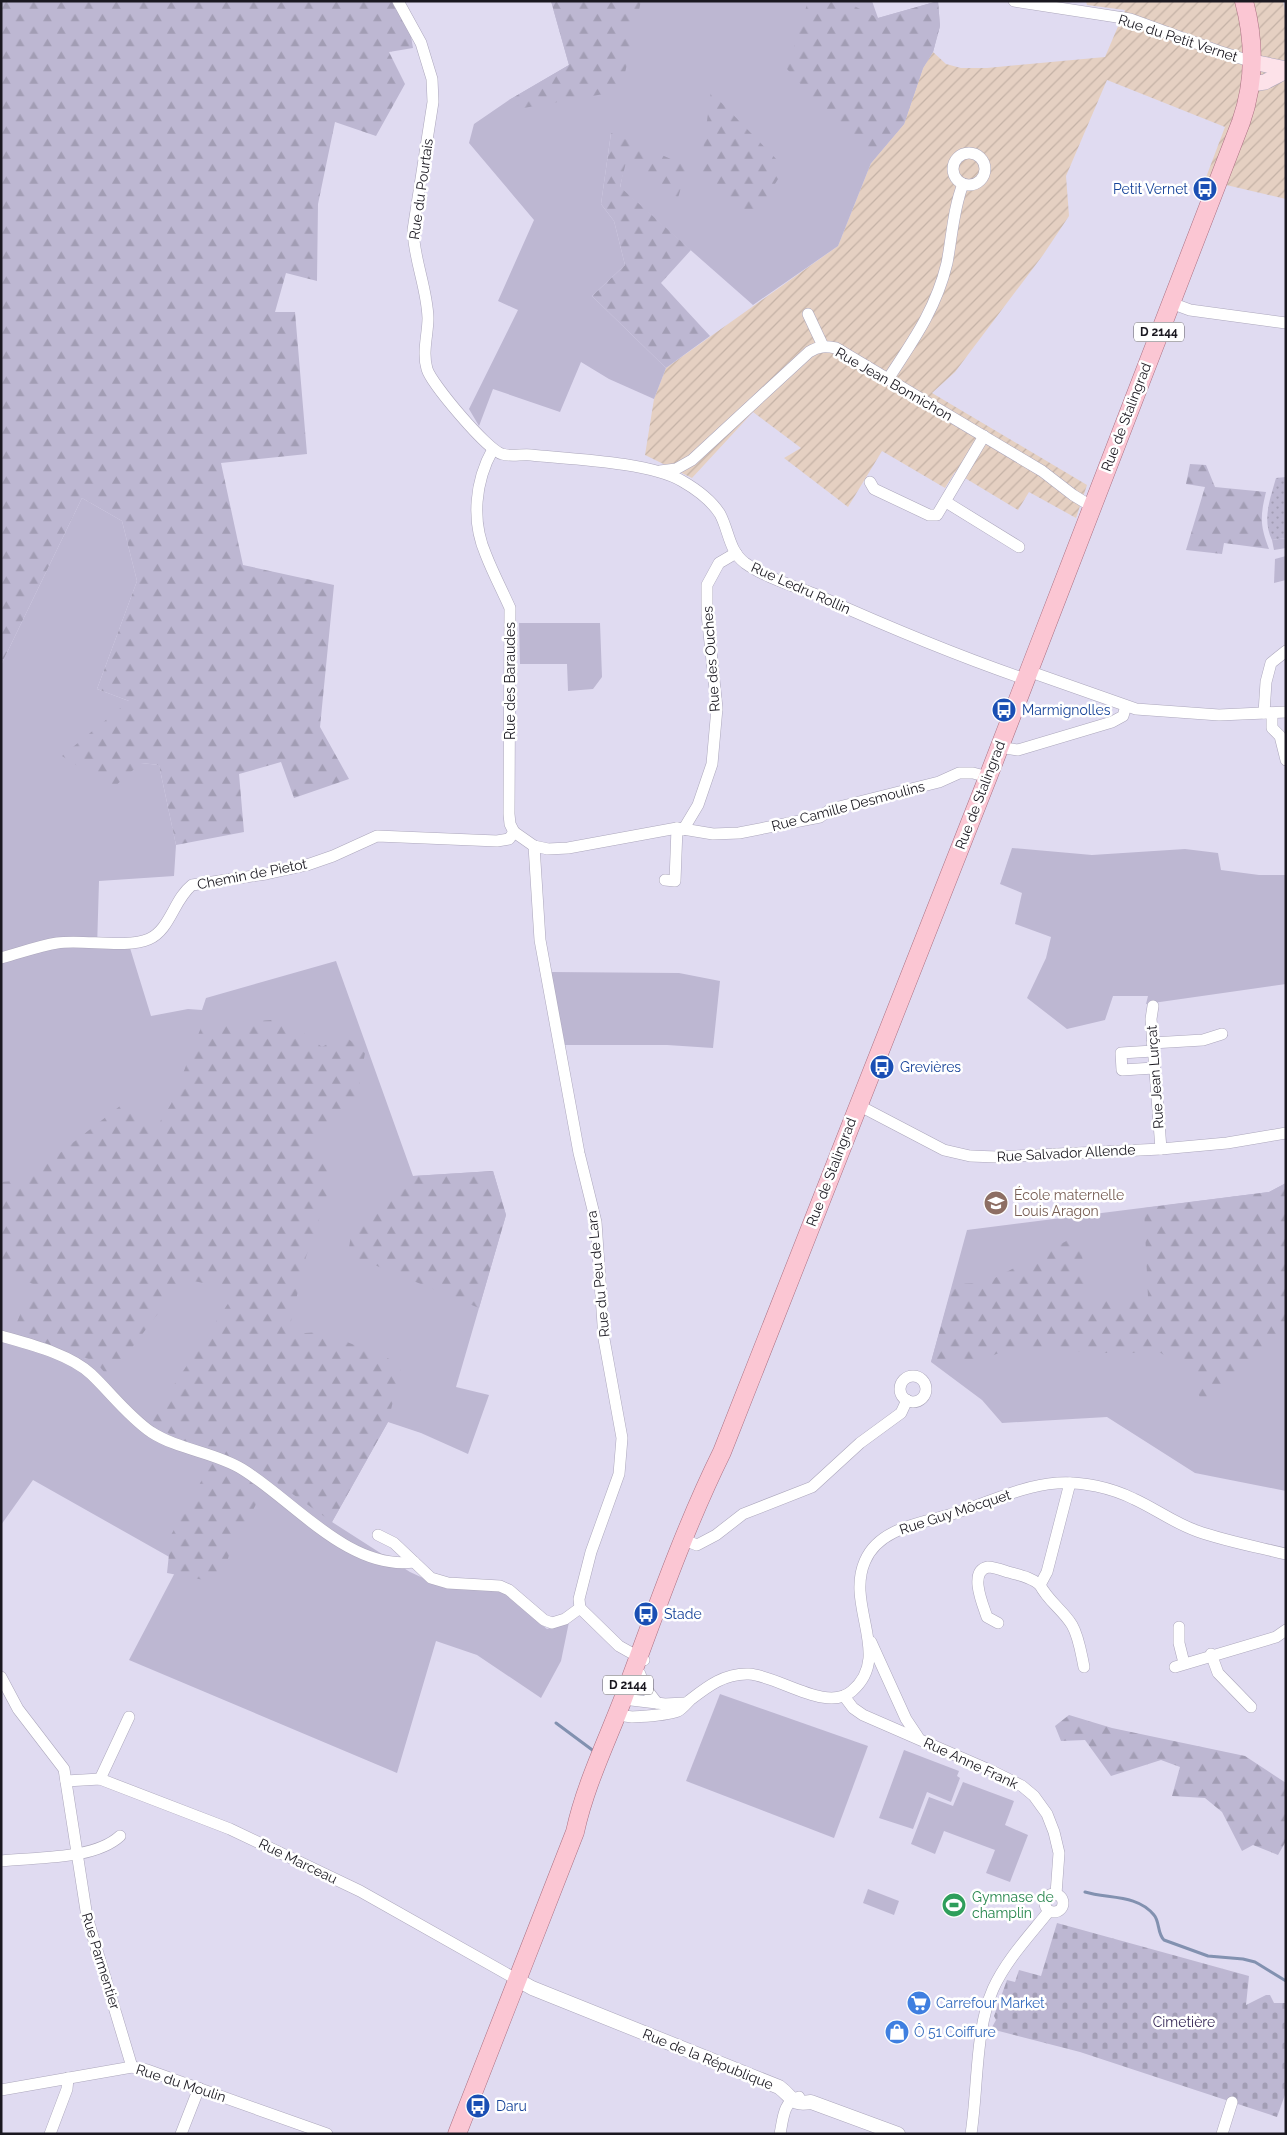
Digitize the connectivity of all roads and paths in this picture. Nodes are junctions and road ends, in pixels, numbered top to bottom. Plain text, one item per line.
1 (398, 1) edge
2 (1014, 1) edge
3 (1244, 1) edge
4 (1253, 56) junction
5 (1286, 70) edge
6 (1251, 84) junction
7 (963, 184) dead end
8 (1171, 302) junction
9 (808, 314) dead end
10 (1286, 324) edge
11 (823, 346) junction
12 (888, 379) junction
13 (984, 436) junction
14 (493, 449) junction
15 (658, 471) junction
16 (870, 482) dead end
17 (946, 502) junction
18 (1091, 506) junction
19 (1019, 546) dead end
20 (736, 553) junction
21 (1286, 651) edge
22 (1026, 675) junction
23 (1126, 706) junction
24 (1286, 712) edge
25 (1268, 713) junction
26 (999, 747) junction
27 (1286, 760) edge
28 (988, 777) junction
29 (680, 829) junction
30 (514, 832) junction
31 (534, 846) junction
32 (665, 880) dead end
33 (1, 958) edge
34 (1153, 1006) dead end
35 (1222, 1034) dead end
36 (1153, 1047) junction
37 (1154, 1068) junction
38 (858, 1104) junction
39 (1286, 1133) edge
40 (1161, 1149) junction
41 (1, 1336) edge
42 (907, 1400) dead end
43 (1070, 1483) junction
44 (378, 1535) dead end
45 (688, 1542) junction
46 (1286, 1554) edge
47 (414, 1562) junction
48 (1040, 1585) junction
49 (580, 1608) junction
50 (998, 1623) dead end
51 (1179, 1627) dead end
52 (1286, 1630) edge
53 (869, 1637) junction
54 (1211, 1654) junction
55 (641, 1664) junction
56 (1084, 1667) dead end
57 (1, 1676) edge
58 (844, 1696) junction
59 (657, 1703) junction
60 (687, 1703) junction
61 (624, 1706) junction
62 (1250, 1707) dead end
63 (130, 1717) dead end
64 (919, 1739) junction
65 (100, 1779) junction
66 (66, 1781) junction
67 (120, 1836) dead end
68 (76, 1854) junction
69 (1, 1861) edge
70 (519, 1972) junction
71 (132, 2066) junction
72 (68, 2078) junction
73 (199, 2088) junction
74 (1, 2090) edge
75 (800, 2102) junction
76 (1232, 2102) dead end
77 (50, 2134) edge
78 (181, 2134) edge
79 (328, 2134) edge
80 (457, 2134) edge
81 (780, 2134) edge
82 (787, 2134) edge
83 (898, 2134) edge
84 (971, 2134) edge
85 (1222, 2134) edge

1 - 14 street, Rue du Pourtais
2 - 4 street, Rue du Petit Vernet
3 - 4 main road, D 2144
4 - 5 main road
4 - 6 main road, Rue de Stalingrad / D 2144
5 - 6 main road
6 - 8 main road, Rue de Stalingrad / D 2144
7 - 12 street
8 - 10 street
8 - 18 main road, Rue de Stalingrad / D 2144
9 - 11 street
11 - 12 street, Rue Jean Bonnichon
11 - 15 street, Rue Jean Bonnichon
12 - 13 street, Rue Jean Bonnichon
13 - 17 street
13 - 18 street, Rue Jean Bonnichon
14 - 15 street, Rue Ledru Rollin
14 - 30 street, Rue des Baraudes
15 - 20 street, Rue Ledru Rollin
16 - 17 street
17 - 19 street
18 - 22 main road, Rue de Stalingrad / D 2144
20 - 22 street, Rue Ledru Rollin
20 - 29 street, Rue des Ouches
21 - 25 street
22 - 23 street, Rue Ledru Rollin
22 - 26 main road, Rue de Stalingrad / D 2144
23 - 25 street, Rue Ledru Rollin
23 - 26 street
24 - 25 street, Rue Ledru Rollin
25 - 27 street
26 - 28 main road, Rue de Stalingrad / D 2144
28 - 29 street, Rue Camille Desmoulins
28 - 38 main road, Rue de Stalingrad / D 2144
29 - 31 street, Rue Camille Desmoulins
29 - 32 street
30 - 31 street, Rue Camille Desmoulins
30 - 33 street, Chemin de Pietot
31 - 49 street, Rue du Peu de Lara
34 - 36 street, Rue Jean Lurçat
35 - 36 street
36 - 37 street, Rue Jean Lurçat
36 - 37 street
37 - 40 street, Rue Jean Lurçat
38 - 40 street, Rue Salvador Allende
38 - 45 main road, Rue de Stalingrad / D 2144
39 - 40 street, Rue Salvador Allende
41 - 47 street
42 - 45 street
43 - 46 street, Rue Guy Môcquet
43 - 48 street
43 - 53 street, Rue Guy Môcquet
44 - 47 street
45 - 55 main road, D 2144
47 - 49 street
48 - 50 street
48 - 56 street
49 - 55 street
51 - 54 street
52 - 54 street
53 - 58 street, Rue Guy Môcquet
53 - 64 street
54 - 62 street
55 - 59 street
55 - 61 main road, D 2144
57 - 66 street, Rue Parmentier
58 - 60 street
58 - 64 street, Rue Anne Frank
59 - 60 street
59 - 61 street
60 - 61 street
61 - 70 main road, D 2144
63 - 65 street
64 - 84 street, Rue Anne Frank
65 - 66 street, Rue Marceau
65 - 70 street, Rue Marceau
66 - 68 street, Rue Parmentier
67 - 68 street
68 - 69 street
68 - 71 street, Rue Parmentier
70 - 75 street, Rue de la République
70 - 80 main road, D 2144
71 - 72 street, Rue du Moulin
71 - 73 street, Rue du Moulin
72 - 74 street, Rue du Moulin
72 - 77 street
73 - 78 street
73 - 79 street, Rue du Moulin
75 - 81 street
75 - 82 street
75 - 83 street, Rue de la République
76 - 85 street

